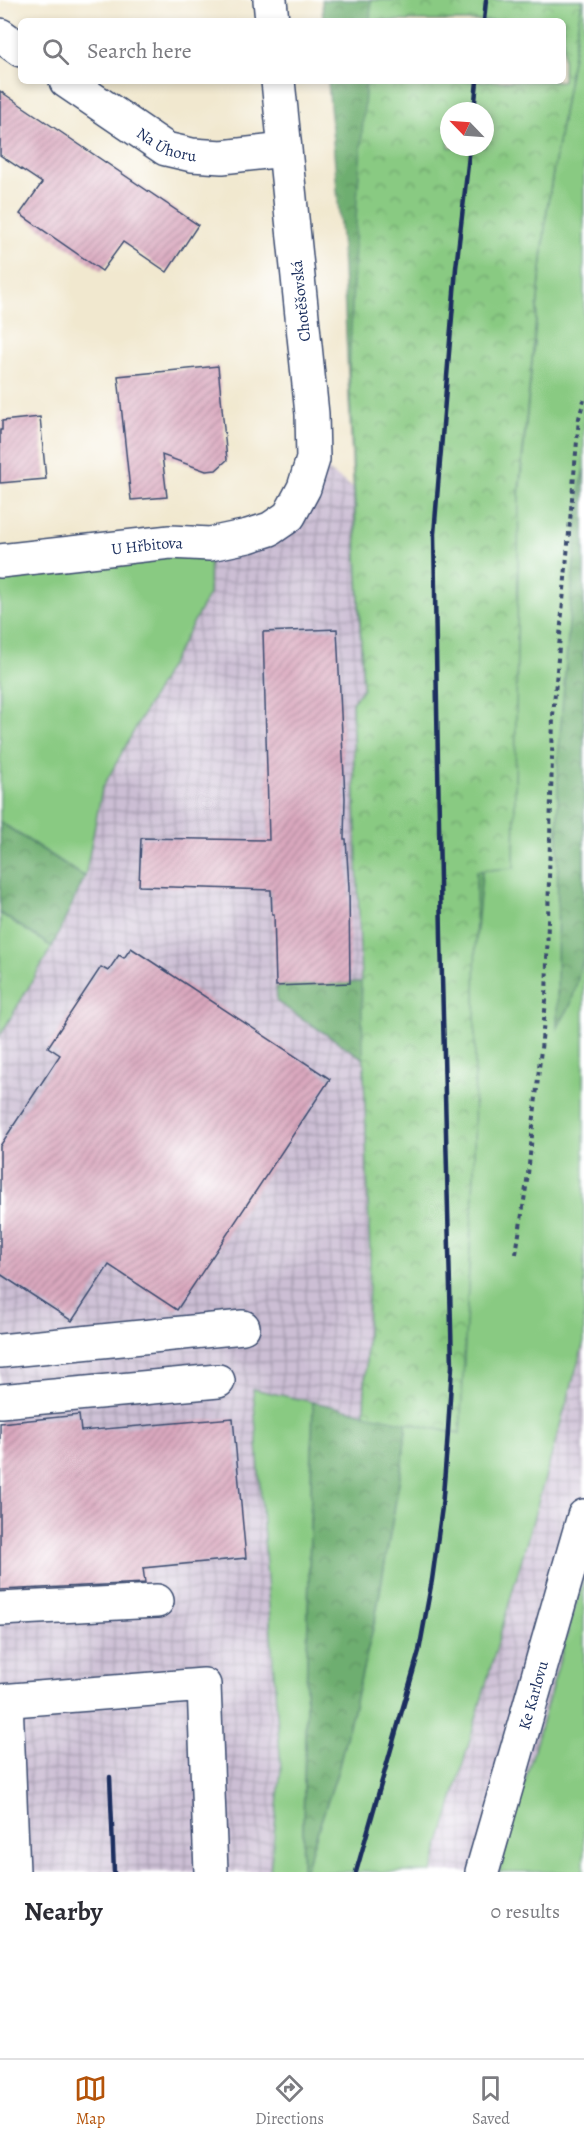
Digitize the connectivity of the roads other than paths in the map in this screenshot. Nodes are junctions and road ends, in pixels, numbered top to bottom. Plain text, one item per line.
1 (270, 0) edge
2 (272, 18) edge
3 (0, 35) edge
4 (18, 48) edge
5 (70, 84) edge
6 (278, 84) edge
7 (284, 150) junction
8 (289, 516) joint
9 (0, 561) edge
10 (243, 1327) dead end
11 (0, 1351) edge
12 (218, 1381) dead end
13 (0, 1401) edge
14 (584, 1516) edge
15 (157, 1601) dead end
16 (0, 1608) edge
17 (3, 1701) edge
18 (13, 1872) edge
19 (211, 1872) edge
20 (482, 1872) edge

1 - 2 street
3 - 4 street
5 - 7 street, Na Úhoru
6 - 7 street, Chotěšovská
7 - 8 street, Chotěšovská
8 - 9 street, U Hřbitova
10 - 11 street
12 - 13 street
14 - 20 street, Ke Karlovu
15 - 16 street
17 - 18 street
17 - 19 street

